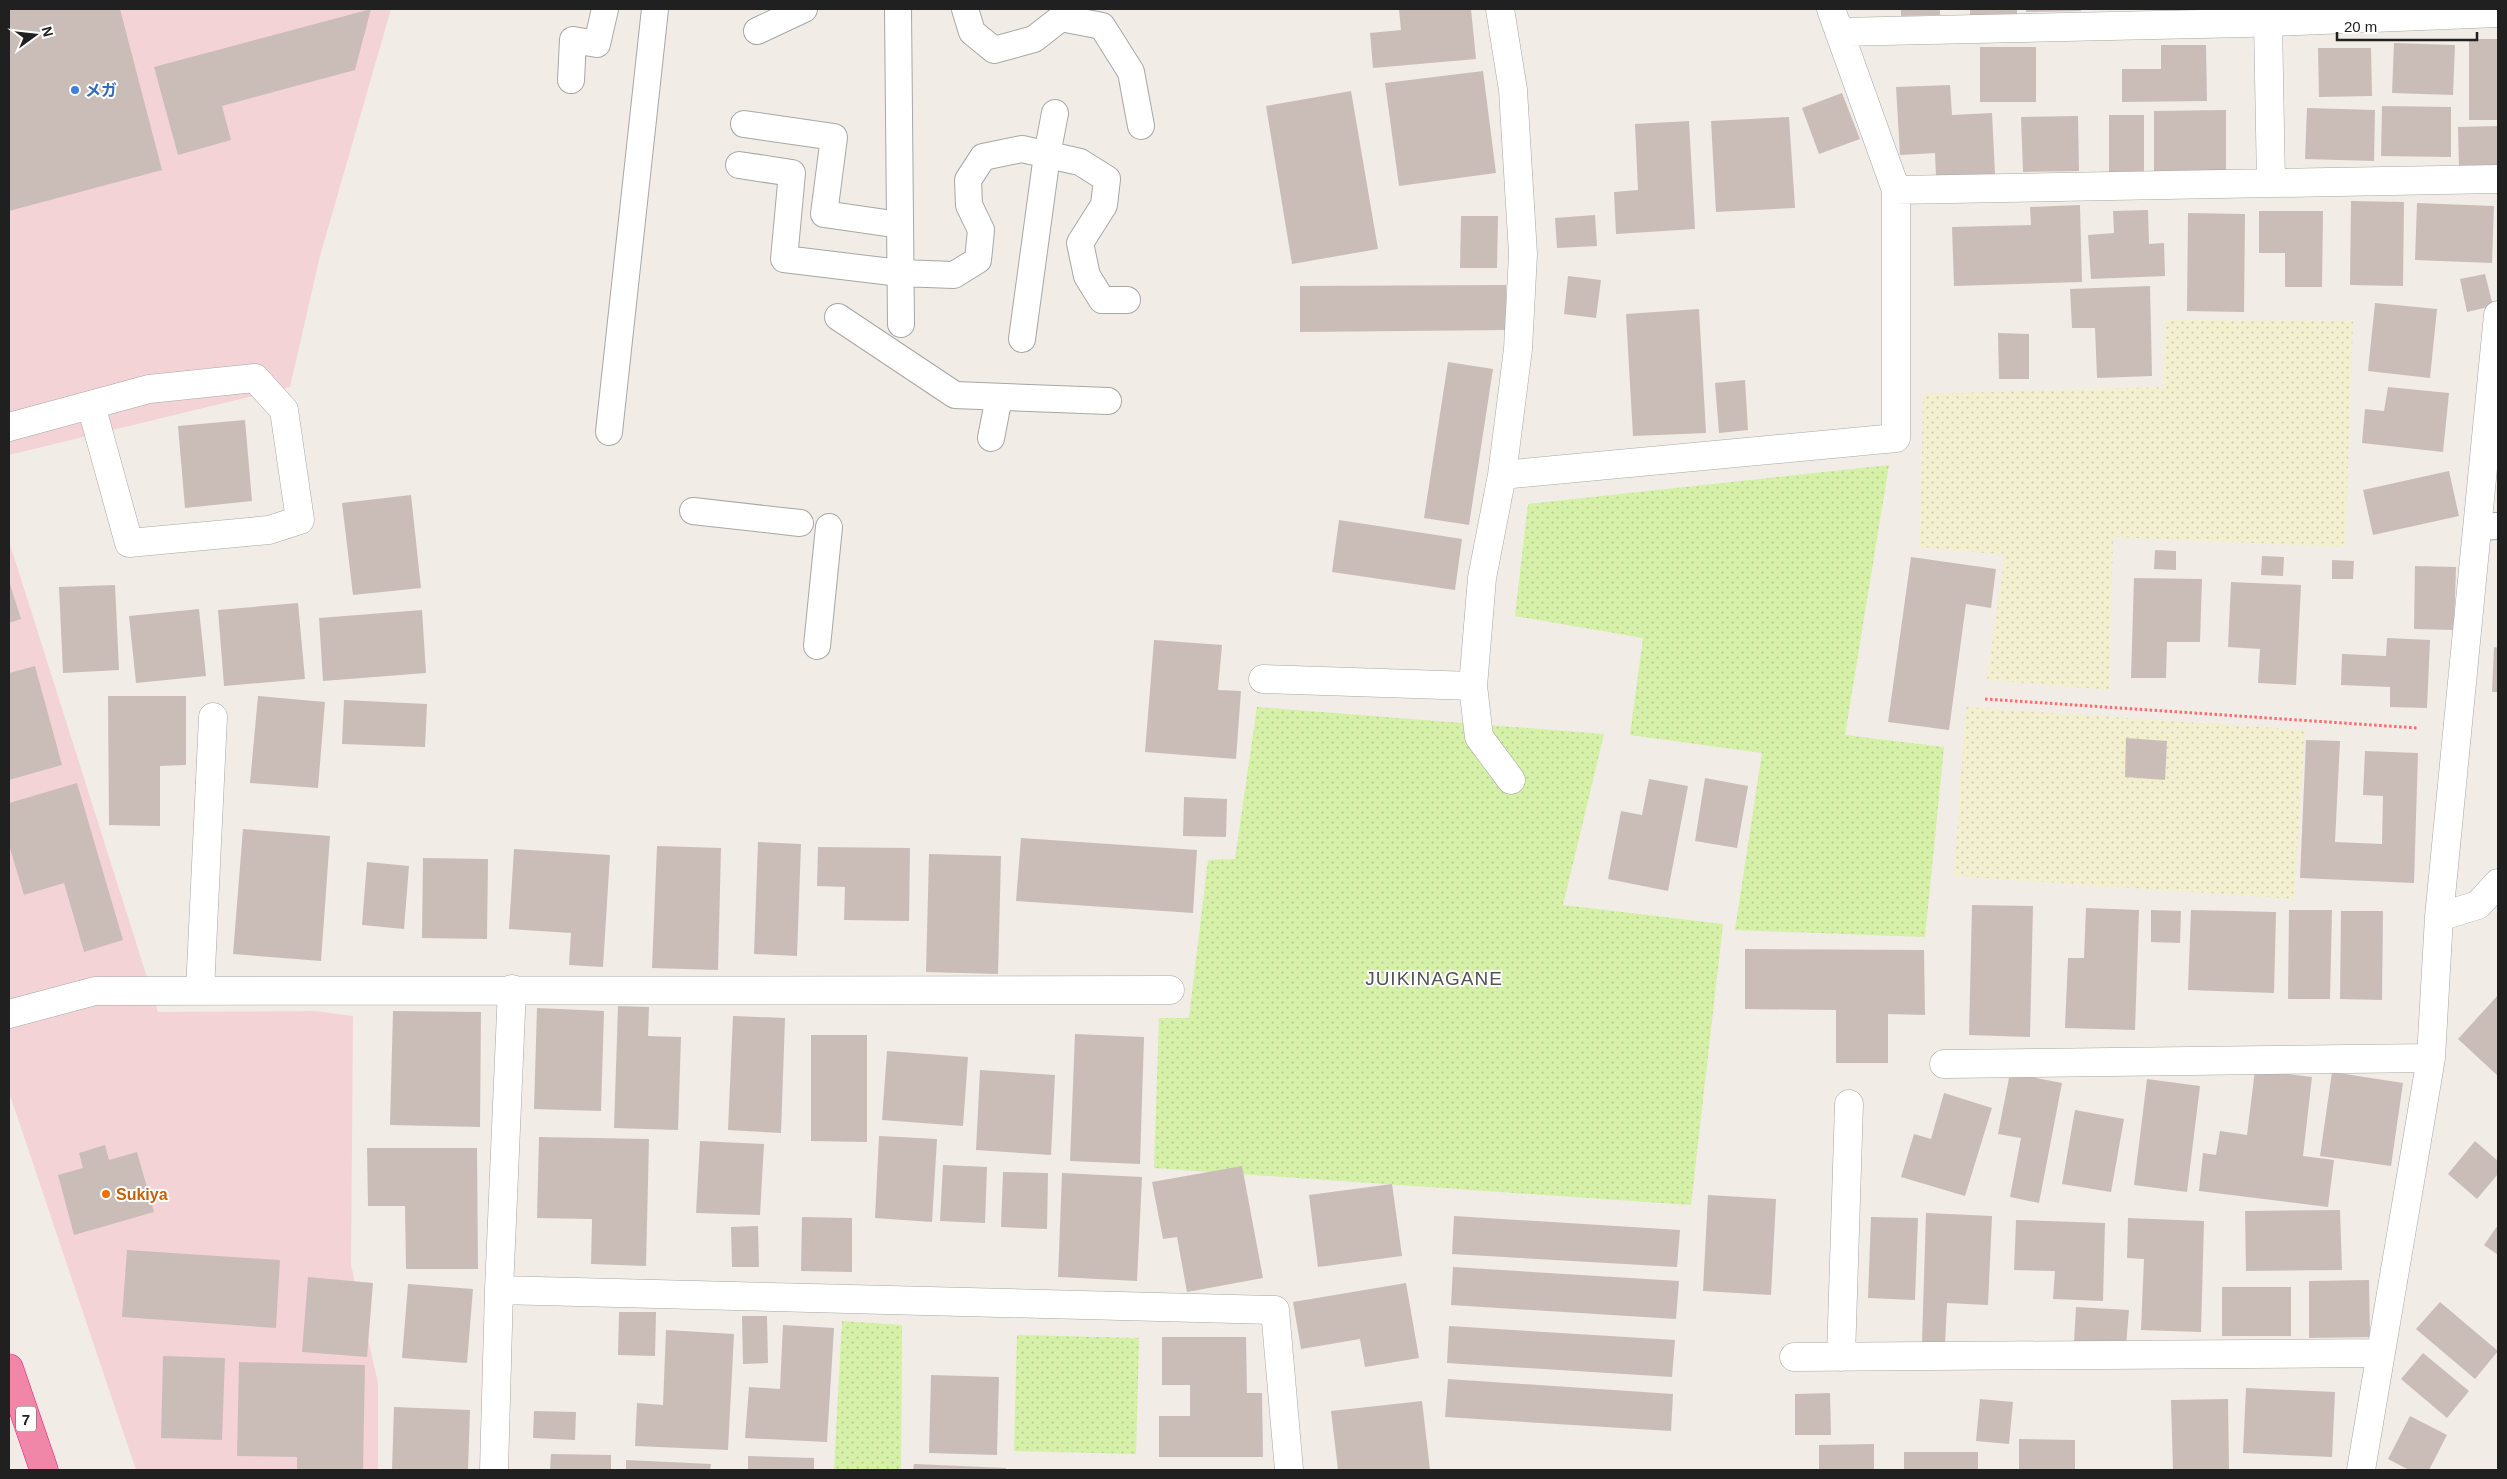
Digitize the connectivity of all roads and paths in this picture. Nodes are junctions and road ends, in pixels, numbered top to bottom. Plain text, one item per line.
1 (606, 9) edge
2 (655, 9) edge
3 (804, 9) edge
4 (898, 9) edge
5 (965, 9) edge
6 (1500, 9) edge
7 (2498, 13) edge
8 (2253, 18) edge
9 (1835, 21) edge
10 (757, 31) dead end
11 (571, 80) dead end
12 (1055, 113) dead end
13 (744, 124) dead end
14 (1141, 126) dead end
15 (1047, 155) junction
16 (739, 165) dead end
17 (2498, 179) edge
18 (2271, 183) junction
19 (1896, 190) junction
20 (900, 225) junction
21 (900, 273) junction
22 (1127, 300) dead end
23 (2498, 315) edge
24 (838, 317) dead end
25 (901, 324) dead end
26 (1022, 339) dead end
27 (998, 397) junction
28 (1108, 401) dead end
29 (90, 405) junction
30 (9, 427) edge
31 (609, 432) dead end
32 (991, 438) dead end
33 (1502, 475) junction
34 (693, 511) dead end
35 (800, 523) dead end
36 (829, 527) dead end
37 (2488, 527) edge
38 (817, 646) dead end
39 (1263, 679) dead end
40 (1473, 686) junction
41 (1985, 699) dead end
42 (213, 717) dead end
43 (2457, 731) junction
44 (1511, 780) dead end
45 (2498, 883) edge
46 (2439, 918) junction
47 (200, 990) junction
48 (512, 990) junction
49 (1170, 990) dead end
50 (9, 1014) edge
51 (2431, 1058) junction
52 (1944, 1064) dead end
53 (1849, 1104) dead end
54 (499, 1290) junction
55 (2380, 1352) junction
56 (1794, 1357) dead end
57 (1841, 1357) junction
58 (9, 1368) edge
59 (44, 1470) edge
60 (494, 1470) edge
61 (1289, 1470) edge
62 (2361, 1470) edge

1 - 11 lane
2 - 31 lane
3 - 10 lane
4 - 20 lane
5 - 14 lane
6 - 33 street
7 - 8 street
8 - 9 street
8 - 18 street
9 - 19 street
12 - 15 lane
13 - 20 lane
15 - 21 lane
15 - 22 lane
15 - 26 lane
16 - 21 lane
17 - 18 street
18 - 19 street
19 - 33 street
20 - 21 lane
21 - 25 lane
23 - 37 street
24 - 27 lane
27 - 28 lane
27 - 32 lane
29 - 29 street
29 - 30 street
33 - 40 street
34 - 35 lane
36 - 38 lane
37 - 43 street
39 - 40 street
40 - 44 street
41 - 43 path
42 - 47 street
43 - 46 street
45 - 46 street
46 - 51 street
47 - 48 street
47 - 50 street
48 - 49 street
48 - 54 street
51 - 52 street
51 - 55 street
53 - 57 street
54 - 60 street
54 - 61 street
55 - 57 street
55 - 62 street
56 - 57 street
58 - 59 highway, 7

